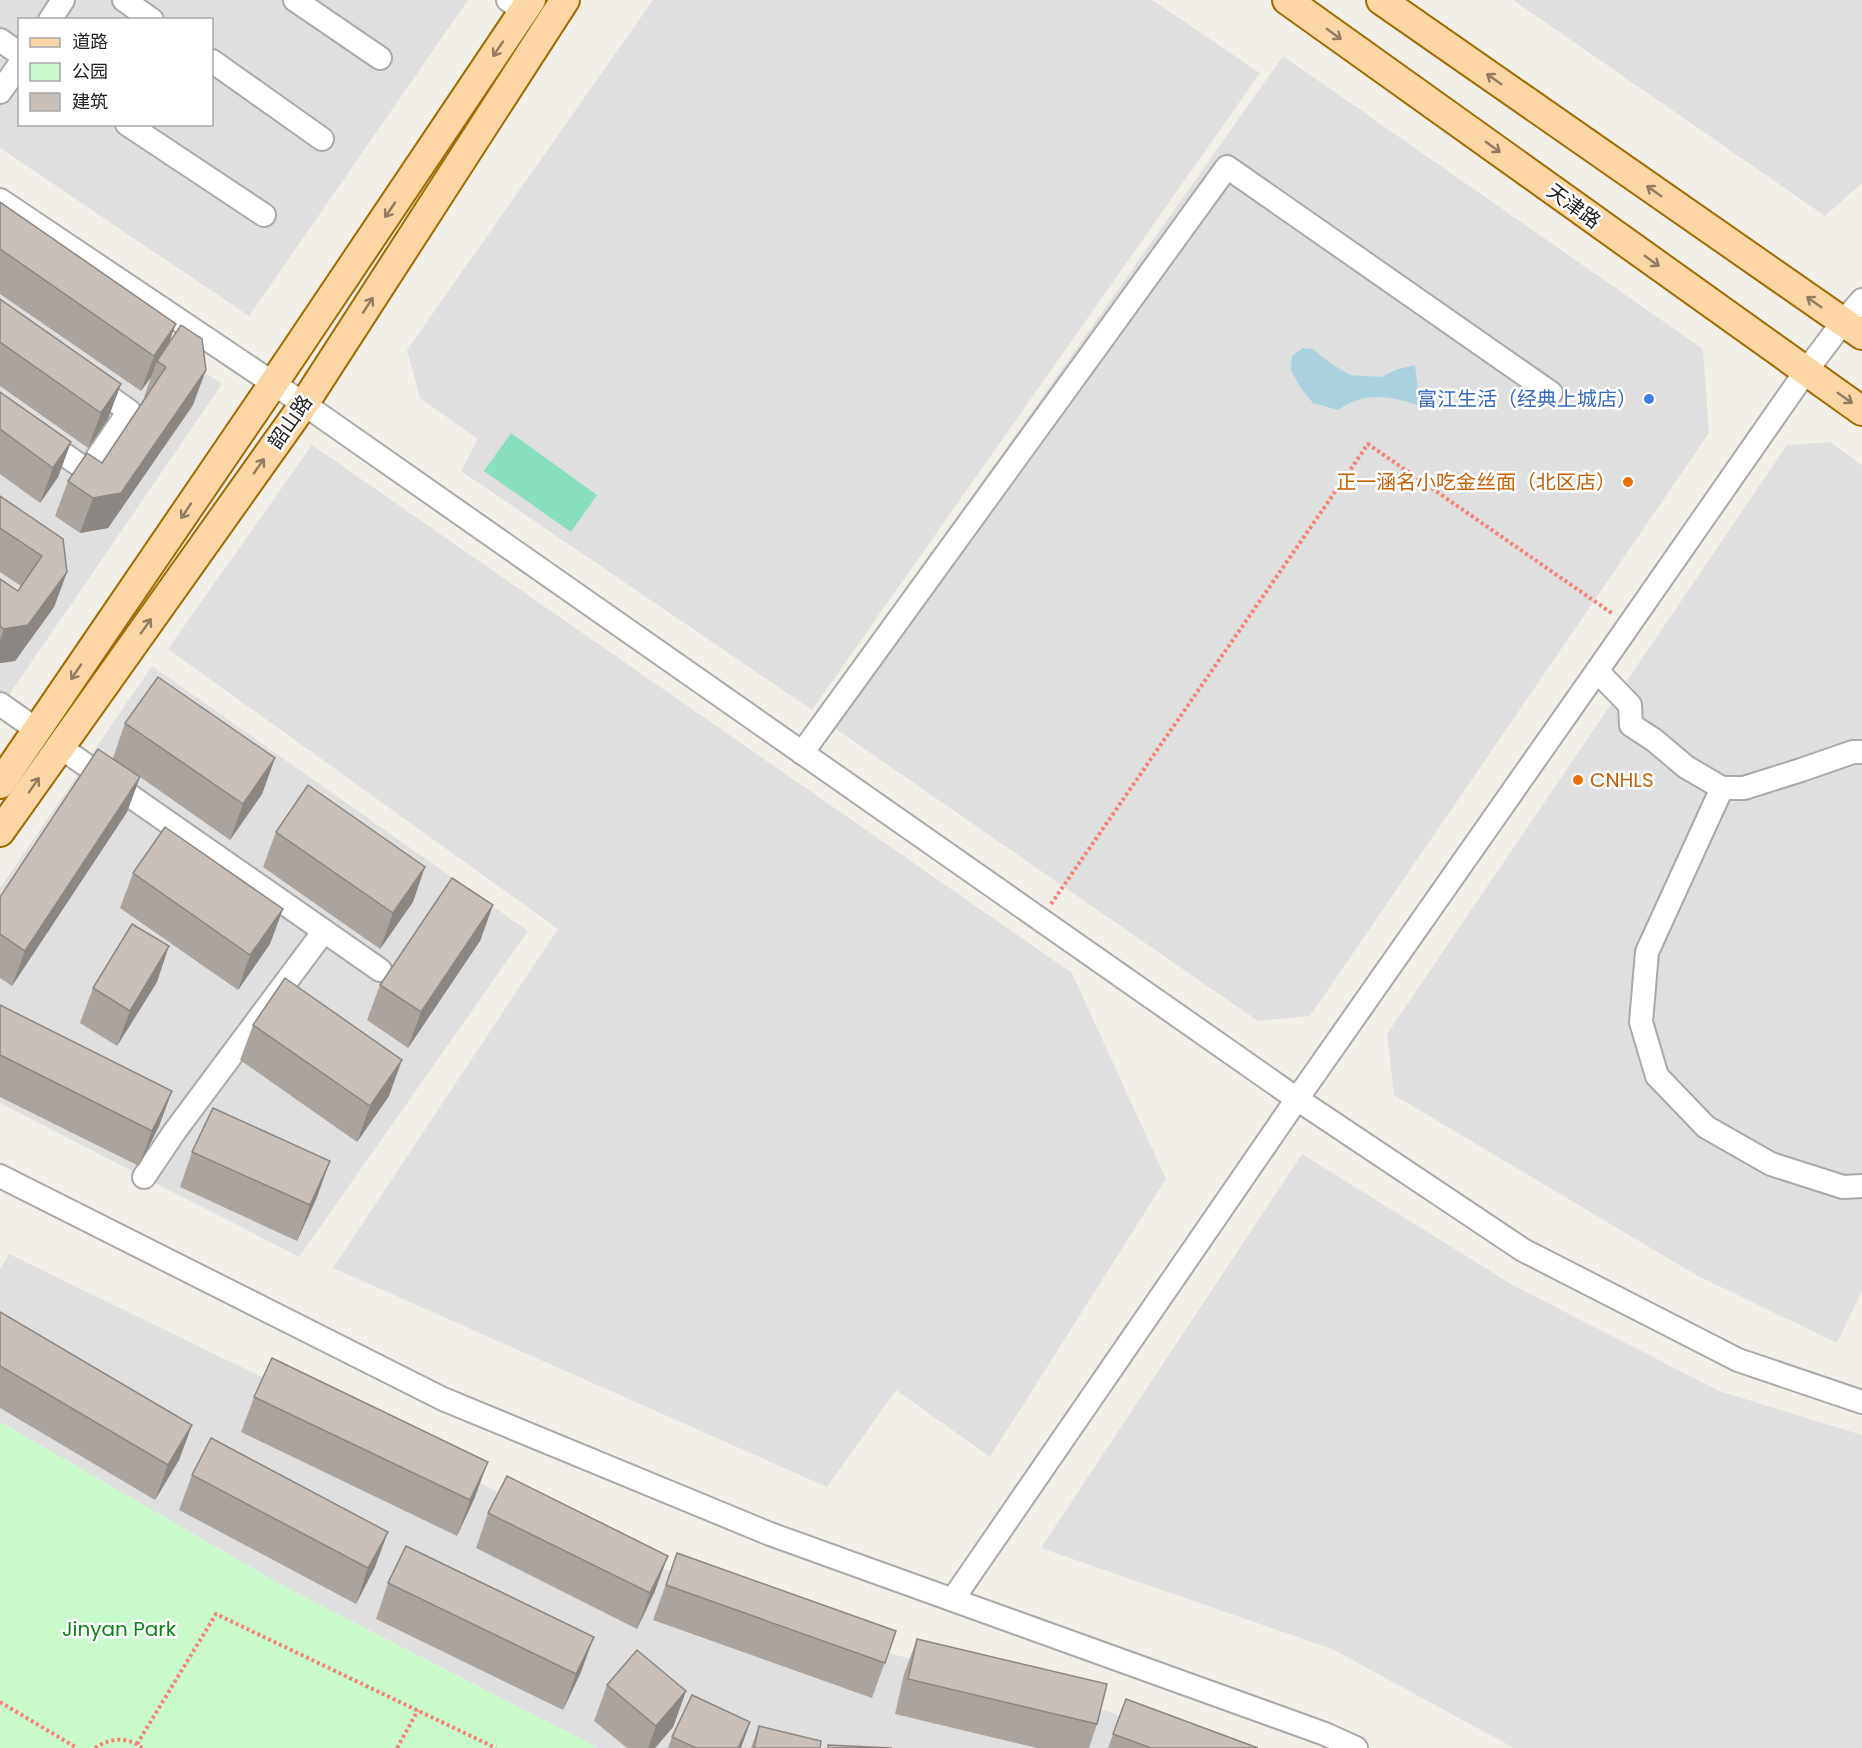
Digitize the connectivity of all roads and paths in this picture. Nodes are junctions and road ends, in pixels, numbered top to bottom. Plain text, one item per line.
1 (63, 0) edge
2 (124, 0) edge
3 (295, 0) edge
4 (565, 0) edge
5 (1287, 0) edge
6 (1381, 0) edge
7 (521, 4) edge
8 (51, 18) edge
9 (149, 18) edge
10 (0, 40) edge
11 (18, 53) edge
12 (380, 58) dead end
13 (213, 62) edge
14 (18, 67) edge
15 (0, 92) edge
16 (130, 126) edge
17 (322, 139) dead end
18 (0, 200) edge
19 (264, 215) dead end
20 (1862, 300) edge
21 (1852, 329) edge
22 (1806, 372) junction
23 (74, 373) edge
24 (273, 384) junction
25 (1551, 393) dead end
26 (304, 404) junction
27 (0, 410) edge
28 (1862, 411) edge
29 (1629, 625) junction
30 (1597, 671) junction
31 (0, 704) edge
32 (36, 730) junction
33 (60, 747) junction
34 (1862, 752) edge
35 (802, 753) junction
36 (0, 784) edge
37 (1722, 788) junction
38 (0, 832) edge
39 (1040, 920) junction
40 (324, 931) junction
41 (380, 970) dead end
42 (1297, 1099) junction
43 (0, 1176) edge
44 (144, 1177) dead end
45 (1862, 1186) edge
46 (1862, 1402) edge
47 (953, 1599) junction
48 (0, 1702) edge
49 (418, 1710) junction
50 (137, 1744) junction
51 (77, 1748) edge
52 (95, 1748) edge
53 (142, 1748) edge
54 (397, 1748) edge
55 (496, 1748) edge
56 (1356, 1748) edge

1 - 8 street
2 - 9 street
3 - 12 street
26 -> 4 main road, 韶山路
5 -> 22 main road, 天津路
21 -> 6 main road
7 -> 24 main road, 韶山路
10 - 11 street
13 - 17 street
14 - 15 street
16 - 19 street
18 - 24 street
20 - 21 street
21 - 22 street
22 -> 28 main road, 天津路
22 - 29 street
23 - 27 street
24 - 26 street
24 -> 32 main road, 韶山路
25 - 35 street
33 -> 26 main road, 韶山路
26 - 35 street
29 - 30 street
29 - 39 path
30 - 37 street
30 - 42 street
31 - 32 street
32 - 36 main road, 韶山路
38 -> 33 main road, 韶山路
33 - 40 street
34 - 37 street
35 - 39 street
37 - 45 street
39 - 42 street
40 - 41 street
40 - 44 street
42 - 46 street
42 - 47 street
43 - 47 street
47 - 56 street
48 - 51 path
49 - 50 path
49 - 54 path
49 - 55 path
50 - 52 path
50 - 53 path

